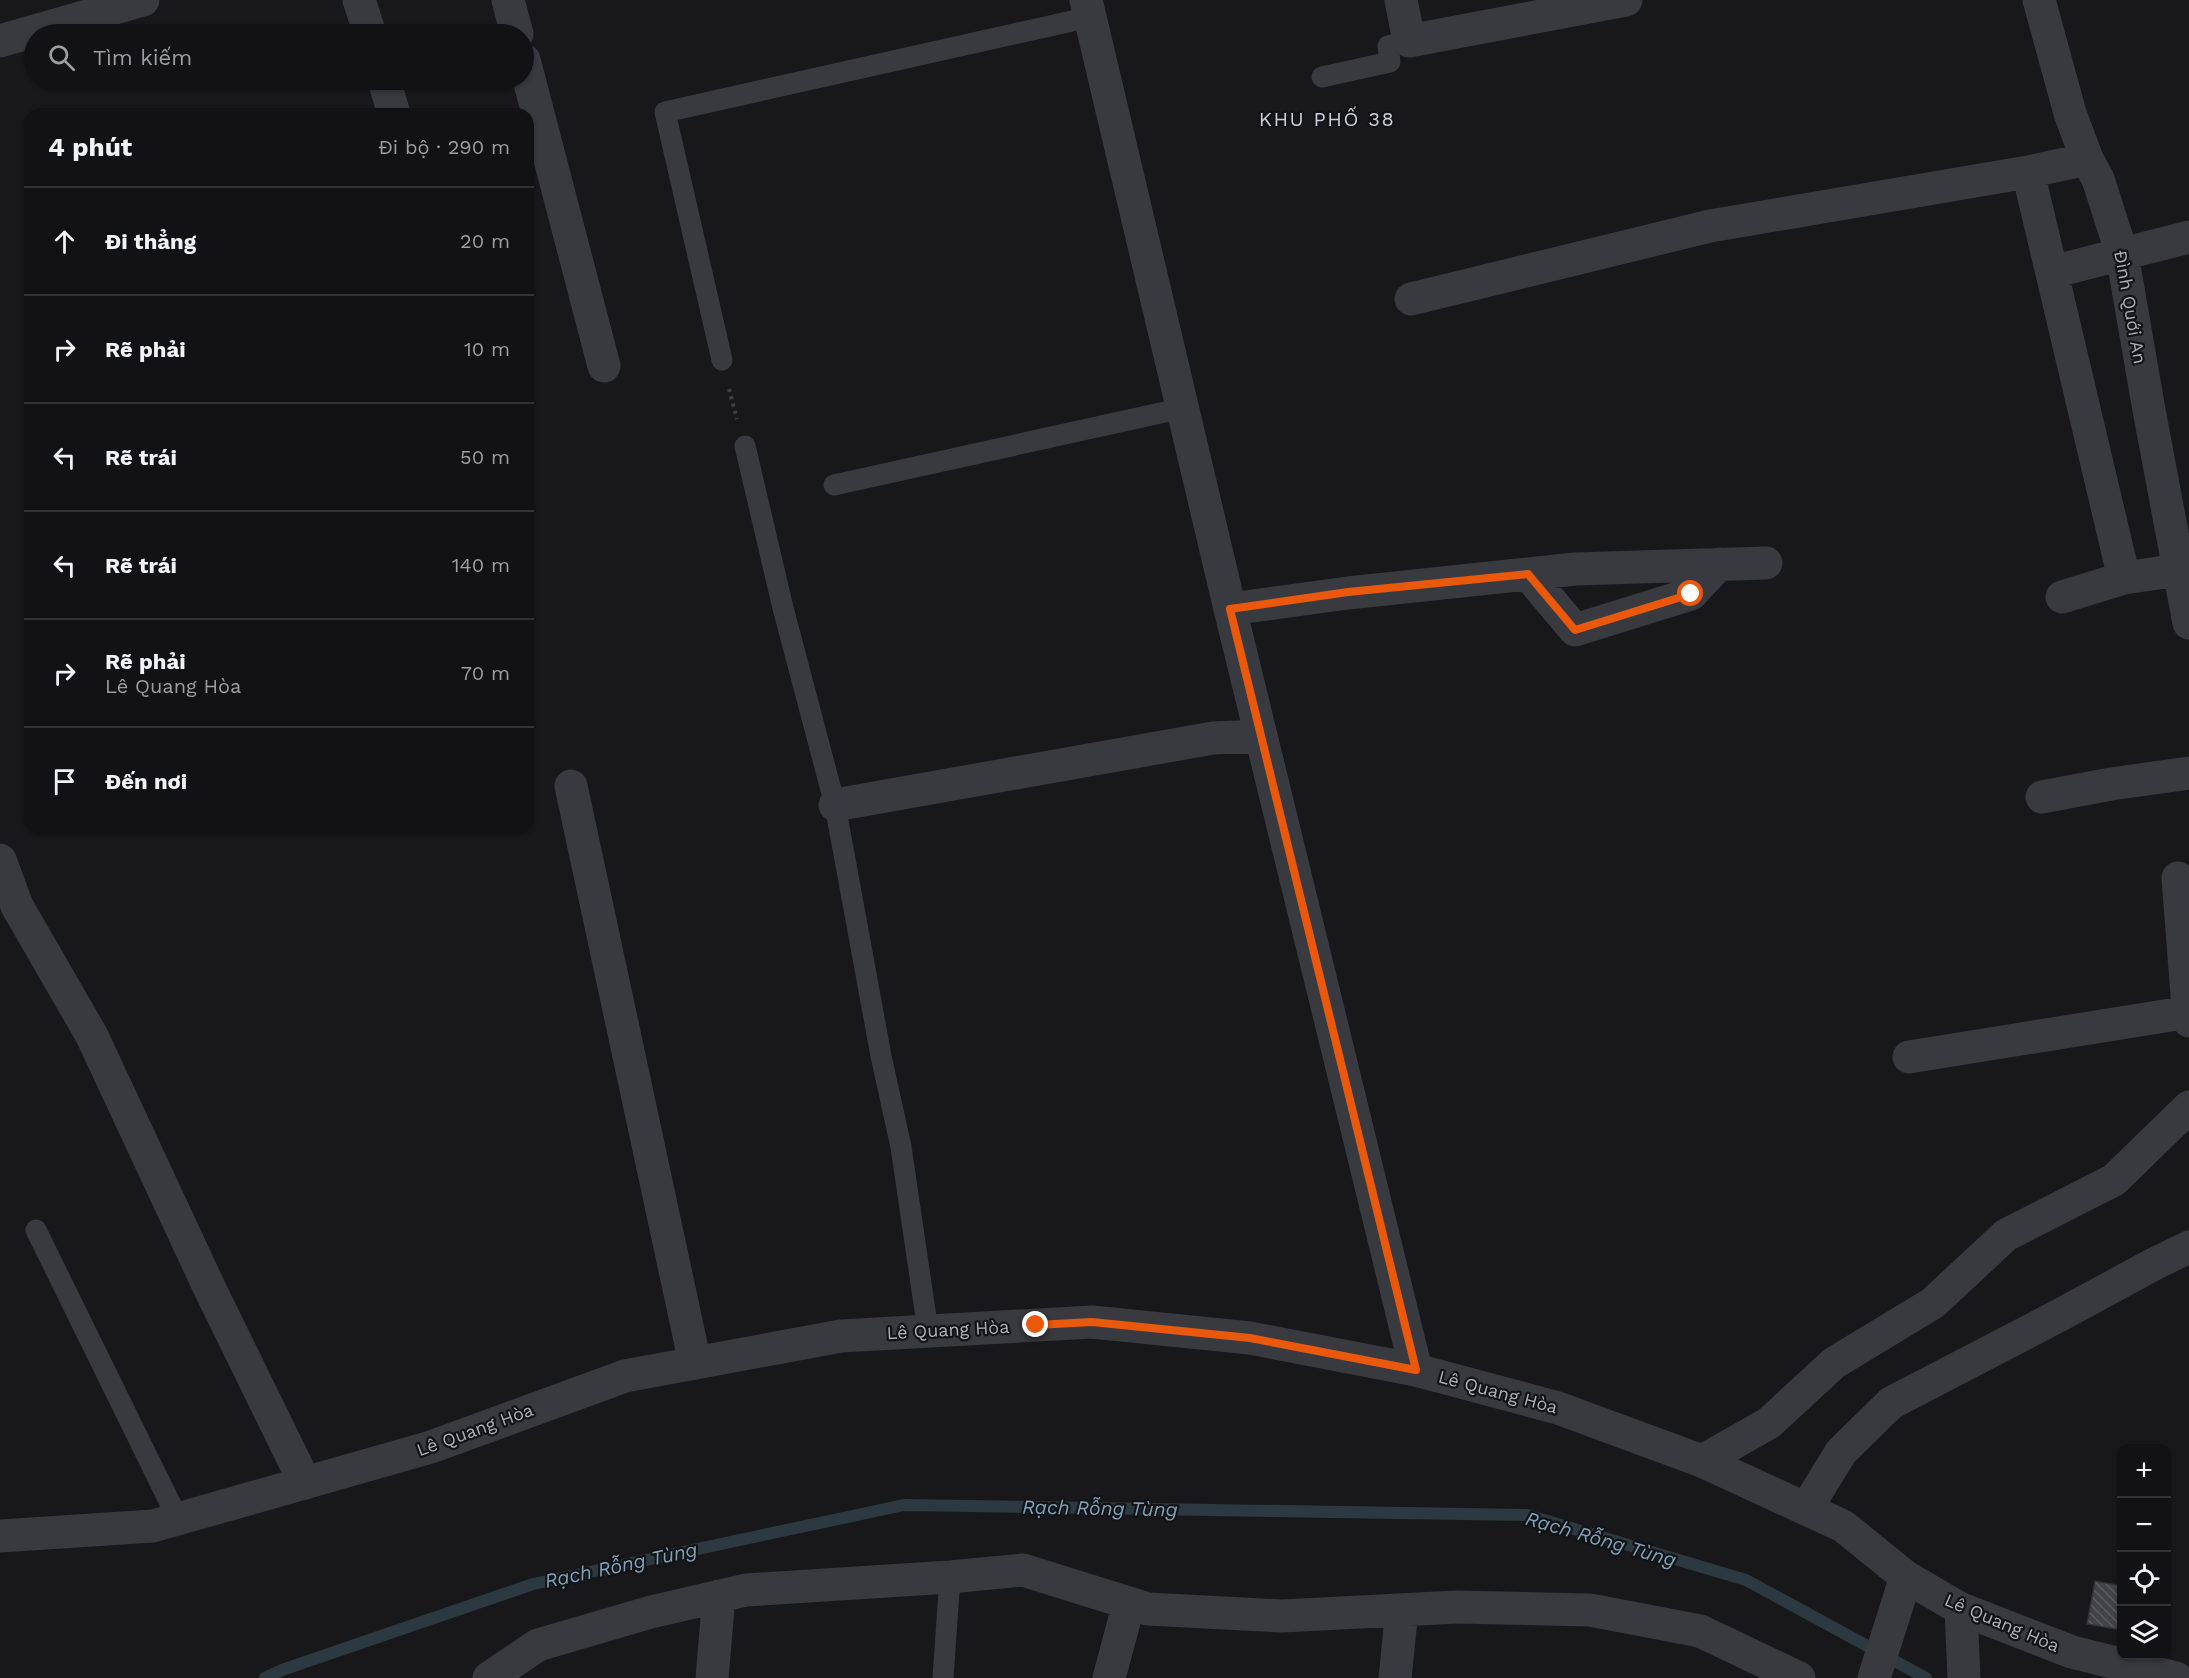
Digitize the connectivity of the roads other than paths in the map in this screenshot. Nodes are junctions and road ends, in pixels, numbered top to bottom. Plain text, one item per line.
1 (143, 0) edge
2 (360, 0) edge
3 (508, 0) edge
4 (1401, 0) edge
5 (1626, 0) edge
6 (2039, 0) edge
7 (1088, 8) edge
8 (59, 24) edge
9 (367, 24) edge
10 (514, 24) edge
11 (24, 34) edge
12 (0, 41) edge
13 (1409, 41) junction
14 (1322, 77) dead end
15 (387, 90) edge
16 (532, 90) edge
17 (392, 108) edge
18 (2087, 159) junction
19 (2028, 172) junction
20 (2189, 237) edge
21 (2122, 254) junction
22 (2052, 272) junction
23 (1411, 299) dead end
24 (722, 360) road end
25 (604, 366) dead end
26 (1183, 408) junction
27 (745, 446) road end
28 (834, 485) dead end
29 (1766, 563) dead end
30 (1719, 564) junction
31 (2179, 570) junction
32 (1528, 574) junction
33 (2124, 578) junction
34 (2062, 597) dead end
35 (1230, 609) junction
36 (2189, 623) edge
37 (1261, 736) junction
38 (2189, 773) edge
39 (571, 786) dead end
40 (2042, 797) dead end
41 (835, 806) junction
42 (0, 860) edge
43 (2178, 878) dead end
44 (2189, 1012) edge
45 (2189, 1021) edge
46 (1909, 1057) dead end
47 (2189, 1107) edge
48 (36, 1230) dead end
49 (2189, 1247) edge
50 (928, 1331) junction
51 (695, 1363) junction
52 (1416, 1370) junction
53 (1701, 1461) junction
54 (304, 1483) junction
55 (1806, 1509) junction
56 (178, 1519) junction
57 (0, 1536) edge
58 (950, 1577) junction
59 (1902, 1590) junction
60 (719, 1596) junction
61 (1129, 1603) junction
62 (1961, 1609) junction
63 (1402, 1610) junction
64 (1963, 1665) edge
65 (489, 1678) edge
66 (712, 1678) edge
67 (943, 1678) edge
68 (1109, 1678) edge
69 (1395, 1678) edge
70 (1798, 1678) edge
71 (1874, 1678) edge
72 (2176, 1678) edge

1 - 8 street
2 - 9 street
3 - 10 street
4 - 13 street
5 - 13 street
6 - 18 street, Đình Quới An
7 - 24 lane
7 - 26 street
11 - 12 street
13 - 14 lane
15 - 17 street
16 - 25 street
18 - 19 street
18 - 21 street, Đình Quới An
19 - 22 street
19 - 23 street
20 - 21 street
21 - 22 street
21 - 31 street, Đình Quới An
22 - 33 street
26 - 28 lane
26 - 35 street
27 - 41 lane
29 - 30 street
30 - 32 street
30 - 32 street
31 - 33 street
31 - 36 street, Đình Quới An
32 - 35 street
33 - 34 street
35 - 37 street
37 - 41 street
37 - 52 street
38 - 40 street
39 - 51 street
41 - 50 lane
42 - 54 street
43 - 44 street
44 - 45 street
44 - 46 street
47 - 53 street
48 - 56 lane
49 - 55 street
50 - 51 street, Lê Quang Hòa
50 - 52 street, Lê Quang Hòa
51 - 54 street, Lê Quang Hòa
52 - 53 street, Lê Quang Hòa
53 - 55 street, Lê Quang Hòa
54 - 56 street, Lê Quang Hòa
55 - 59 street, Lê Quang Hòa
56 - 57 street, Lê Quang Hòa
58 - 60 street
58 - 61 street
58 - 67 lane
59 - 62 street, Lê Quang Hòa
59 - 71 street
60 - 65 street
60 - 66 street
61 - 63 street
61 - 68 street
62 - 64 street
62 - 72 street, Lê Quang Hòa
63 - 69 street
63 - 70 street

